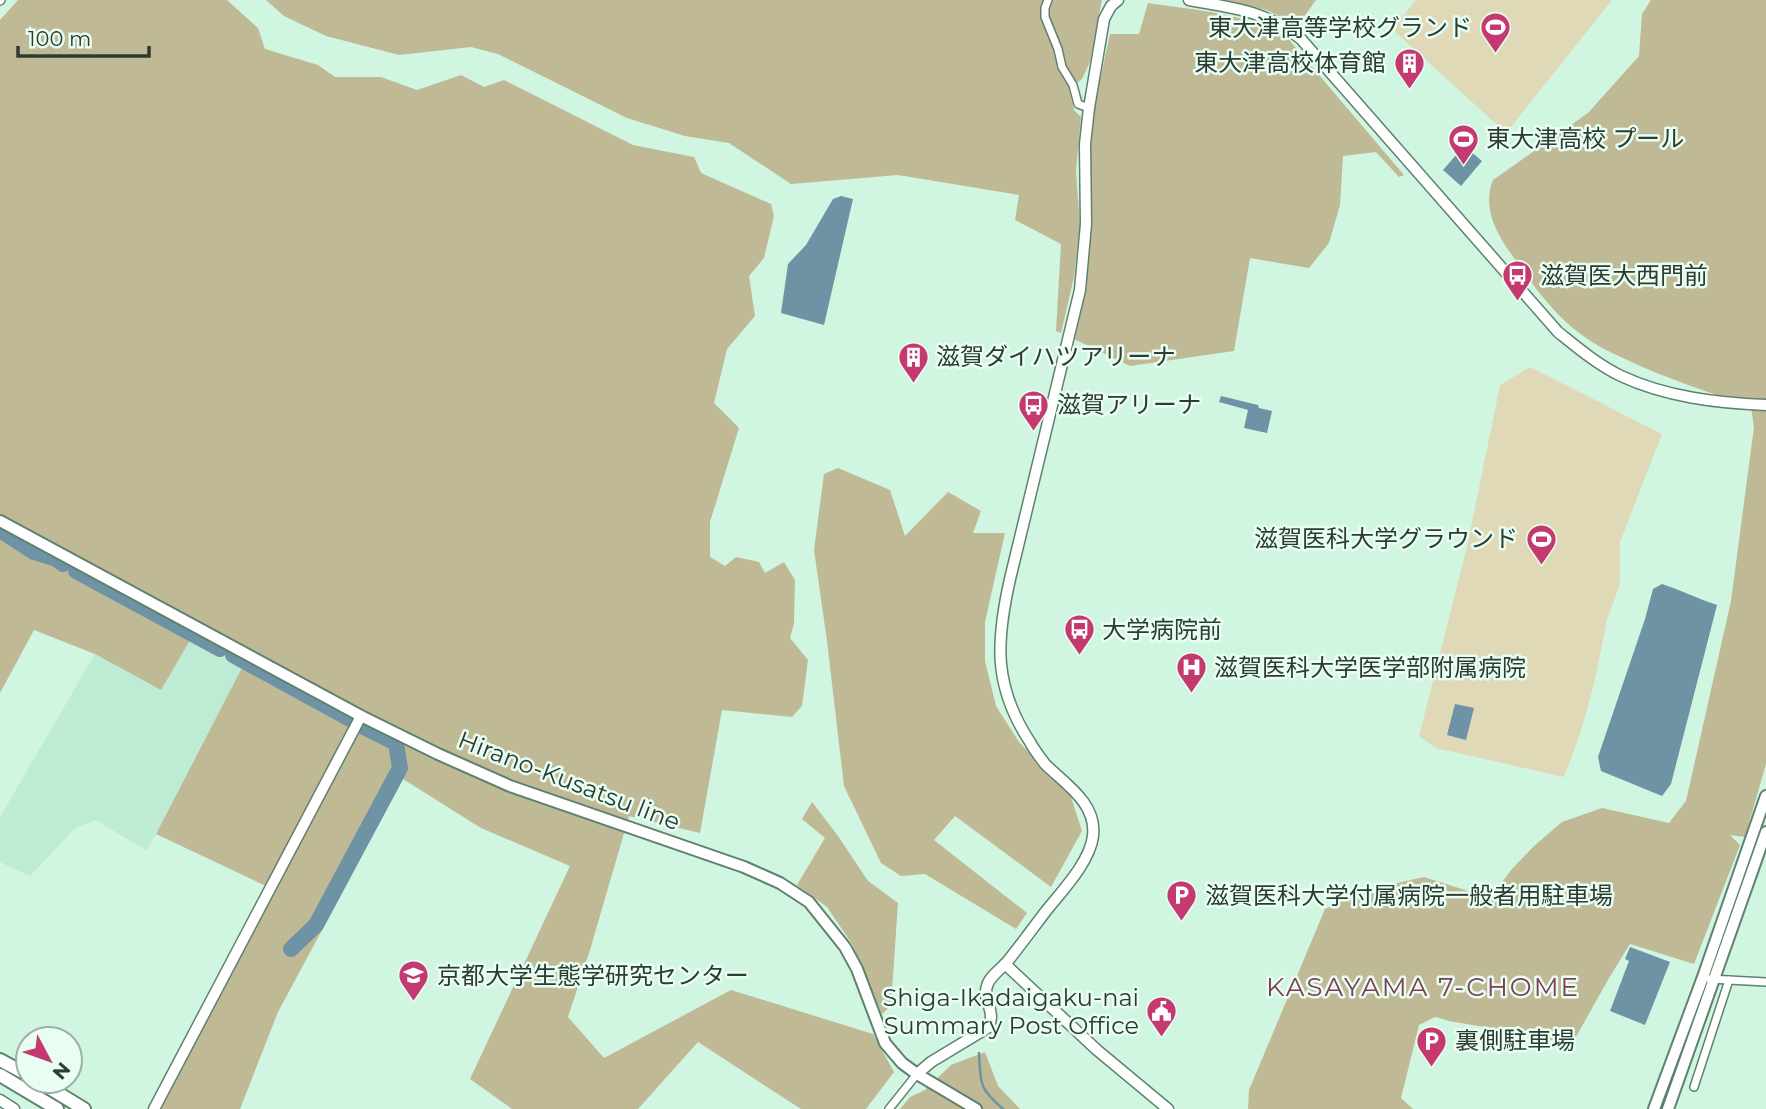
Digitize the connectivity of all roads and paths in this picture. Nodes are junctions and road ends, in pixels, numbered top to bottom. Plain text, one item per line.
1 (1048, 0) edge
2 (1118, 0) edge
3 (1189, 0) edge
4 (1089, 108) junction
5 (1766, 405) edge
6 (0, 521) edge
7 (361, 716) junction
8 (1766, 796) edge
9 (1766, 832) edge
10 (1005, 964) junction
11 (1703, 976) junction
12 (1715, 980) junction
13 (1729, 980) junction
14 (1762, 981) edge
15 (917, 1074) junction
16 (0, 1075) edge
17 (1694, 1087) dead end
18 (60, 1095) edge
19 (0, 1100) edge
20 (14, 1109) edge
21 (57, 1109) edge
22 (83, 1109) edge
23 (154, 1109) edge
24 (889, 1109) edge
25 (976, 1109) edge
26 (1168, 1109) edge
27 (1654, 1109) edge
28 (1668, 1109) edge

1 - 4 street
2 - 4 street
3 - 5 street
4 - 10 street
6 - 7 main road, Hirano-Kusatsu line
7 - 15 main road, Hirano-Kusatsu line
7 - 23 street
8 - 11 main road
9 - 12 main road
10 - 15 street
10 - 26 street
11 - 12 street
11 - 27 main road
12 - 13 street
12 - 28 main road
13 - 14 street
13 - 17 street
15 - 24 street
15 - 25 main road, Hirano-Kusatsu line
16 - 21 highway
18 - 22 highway
19 - 20 street

